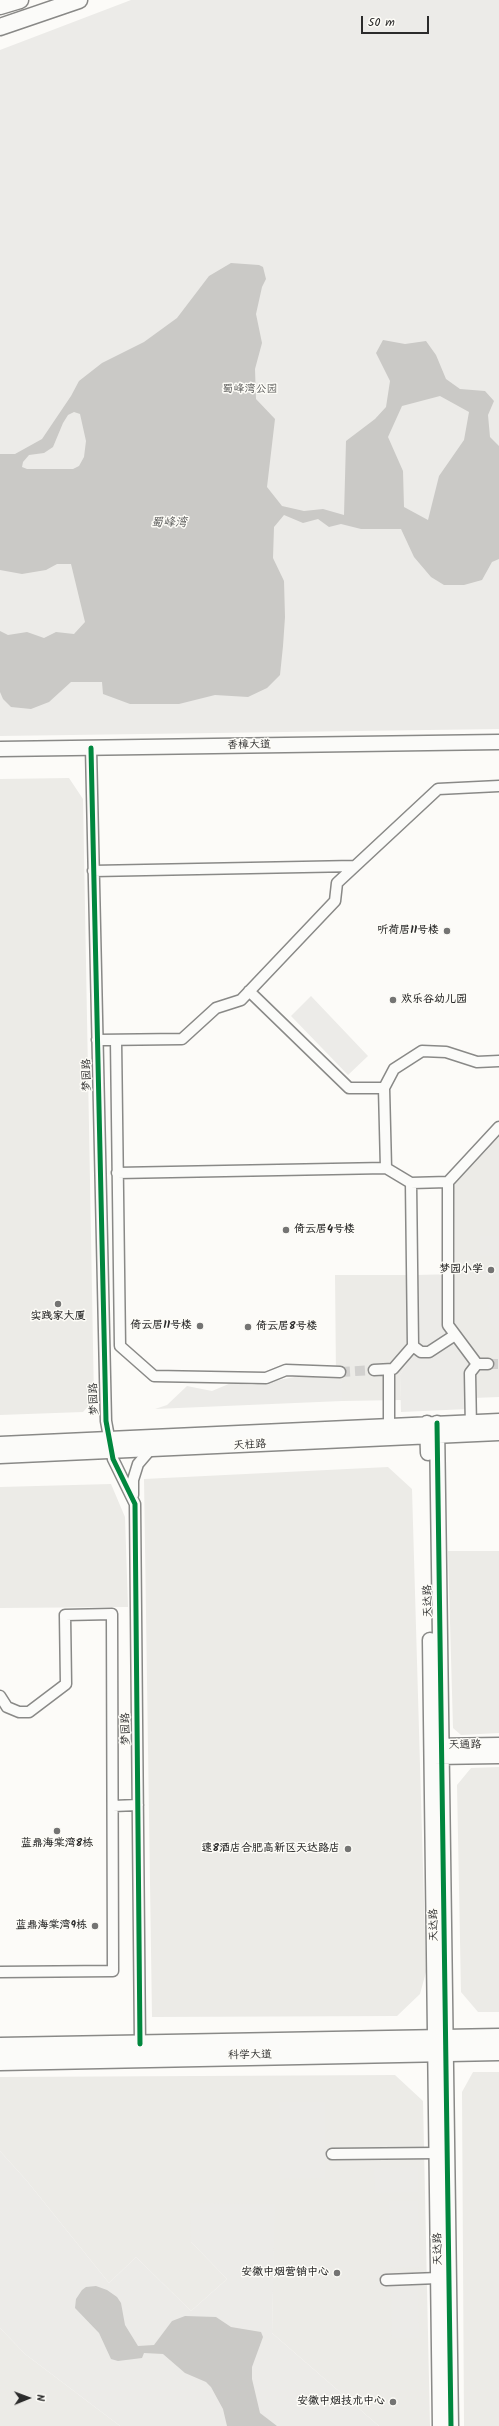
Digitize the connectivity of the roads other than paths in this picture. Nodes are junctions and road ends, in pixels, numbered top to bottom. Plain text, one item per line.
1 (20, 0) edge
2 (79, 0) edge
3 (0, 6) edge
4 (0, 27) edge
5 (499, 742) edge
6 (0, 749) edge
7 (499, 749) edge
8 (91, 750) junction
9 (0, 755) edge
10 (499, 786) edge
11 (355, 866) junction
12 (93, 871) junction
13 (249, 991) junction
14 (97, 1040) junction
15 (116, 1040) junction
16 (499, 1061) edge
17 (384, 1088) junction
18 (499, 1126) edge
19 (386, 1168) junction
20 (117, 1173) junction
21 (448, 1182) junction
22 (411, 1183) junction
23 (455, 1335) junction
24 (413, 1346) junction
25 (477, 1364) junction
26 (488, 1364) tunnel mouth
27 (374, 1370) tunnel mouth
28 (390, 1370) junction
29 (340, 1372) tunnel mouth
30 (499, 1421) edge
31 (389, 1425) junction
32 (471, 1428) junction
33 (432, 1430) junction
34 (499, 1433) edge
35 (389, 1439) junction
36 (0, 1444) edge
37 (109, 1446) junction
38 (150, 1450) junction
39 (0, 1456) edge
40 (133, 1497) junction
41 (0, 1696) edge
42 (499, 1745) edge
43 (437, 1751) junction
44 (499, 1756) edge
45 (138, 1805) junction
46 (113, 1806) junction
47 (0, 1972) edge
48 (499, 2037) edge
49 (140, 2044) junction
50 (440, 2045) junction
51 (0, 2046) edge
52 (499, 2052) edge
53 (0, 2062) edge
54 (436, 2153) junction
55 (332, 2154) dead end
56 (438, 2278) junction
57 (386, 2280) dead end
58 (440, 2426) edge
59 (451, 2426) edge

1 - 3 main road
2 - 4 main road
5 - 8 street, 香樟大道
6 - 8 street, 香樟大道
7 - 8 street, 香樟大道
8 - 9 street, 香樟大道
8 - 12 street, 梦园路
10 - 11 street
11 - 12 street
11 - 13 street
12 - 14 street, 梦园路
13 - 15 street
13 - 17 street
14 - 15 street
14 - 37 street, 梦园路
15 - 20 street
16 - 17 street
17 - 19 street
18 - 21 street
19 - 20 street
19 - 22 street
20 - 29 street
21 - 22 street
21 - 23 street
22 - 24 street
23 - 24 street
23 - 25 street
24 - 28 street
25 - 26 street
25 - 32 street
27 - 28 street
28 - 31 street
30 - 32 street, 天柱路
31 - 33 street, 天柱路
31 - 35 street
31 - 37 street, 天柱路
32 - 33 street, 天柱路
32 - 34 street, 天柱路
33 - 35 street, 天柱路
33 - 43 street, 天达路
35 - 38 street, 天柱路
36 - 37 street, 天柱路
37 - 38 street, 天柱路
37 - 39 street, 天柱路
37 - 40 street, 梦园路
38 - 40 street
40 - 45 street, 梦园路
41 - 46 street
42 - 43 street, 天通路
43 - 44 street, 天通路
43 - 50 street, 天达路
45 - 46 street
45 - 49 street, 梦园路
46 - 47 street
48 - 50 main road, 科学大道
49 - 50 main road, 科学大道
49 - 51 main road, 科学大道
50 - 52 main road, 科学大道
50 - 53 main road, 科学大道
50 - 54 street, 天达路
50 - 59 street, 天达路
54 - 55 street
54 - 56 street, 天达路
56 - 57 street
56 - 58 street, 天达路

